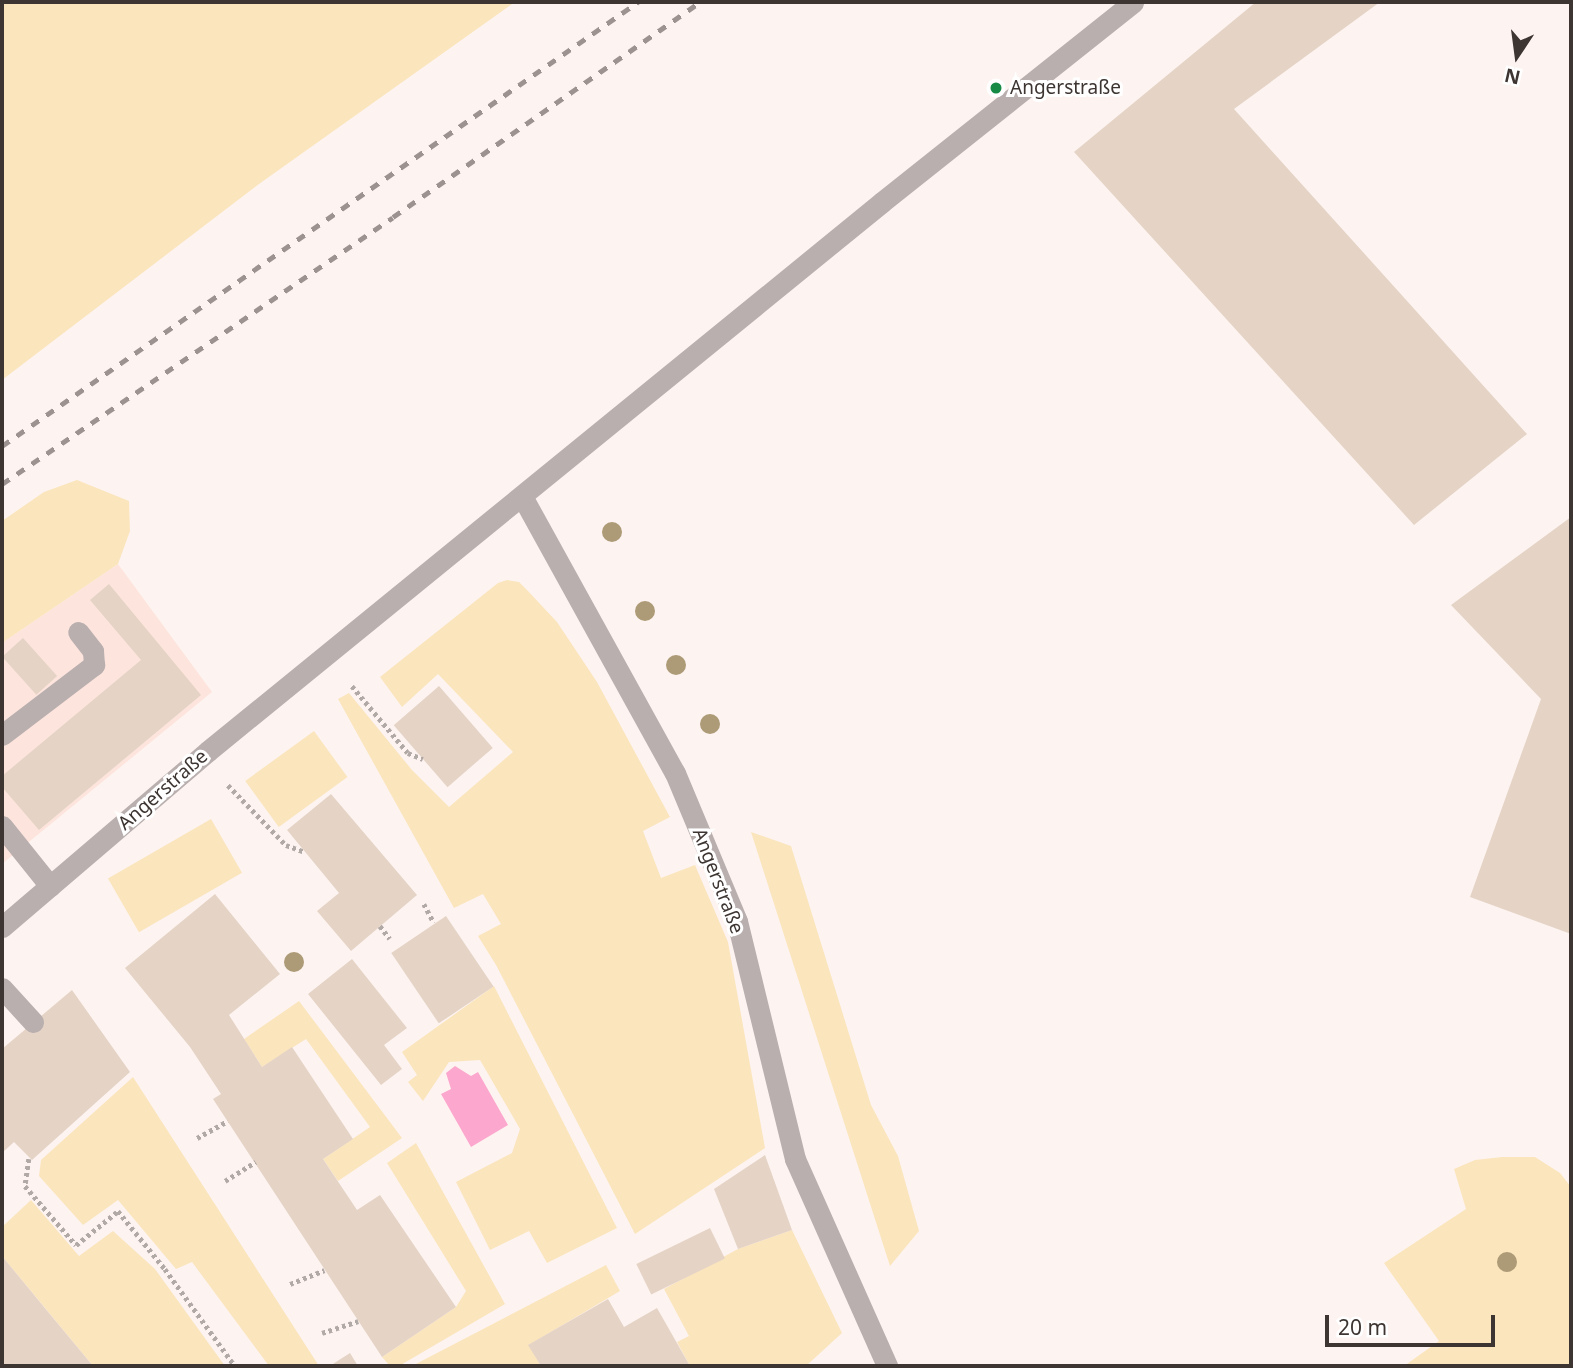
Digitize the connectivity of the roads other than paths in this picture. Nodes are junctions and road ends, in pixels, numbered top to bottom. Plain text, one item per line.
1 (1133, 2) edge
2 (523, 498) junction
3 (78, 632) dead end
4 (2, 735) edge
5 (2, 826) edge
6 (50, 886) junction
7 (2, 927) edge
8 (2, 988) edge
9 (33, 1022) dead end
10 (887, 1366) edge

1 - 2 street, Angerstraße
2 - 6 street, Angerstraße
2 - 10 street, Angerstraße
3 - 4 street
5 - 6 street
6 - 7 street, Angerstraße
8 - 9 street

